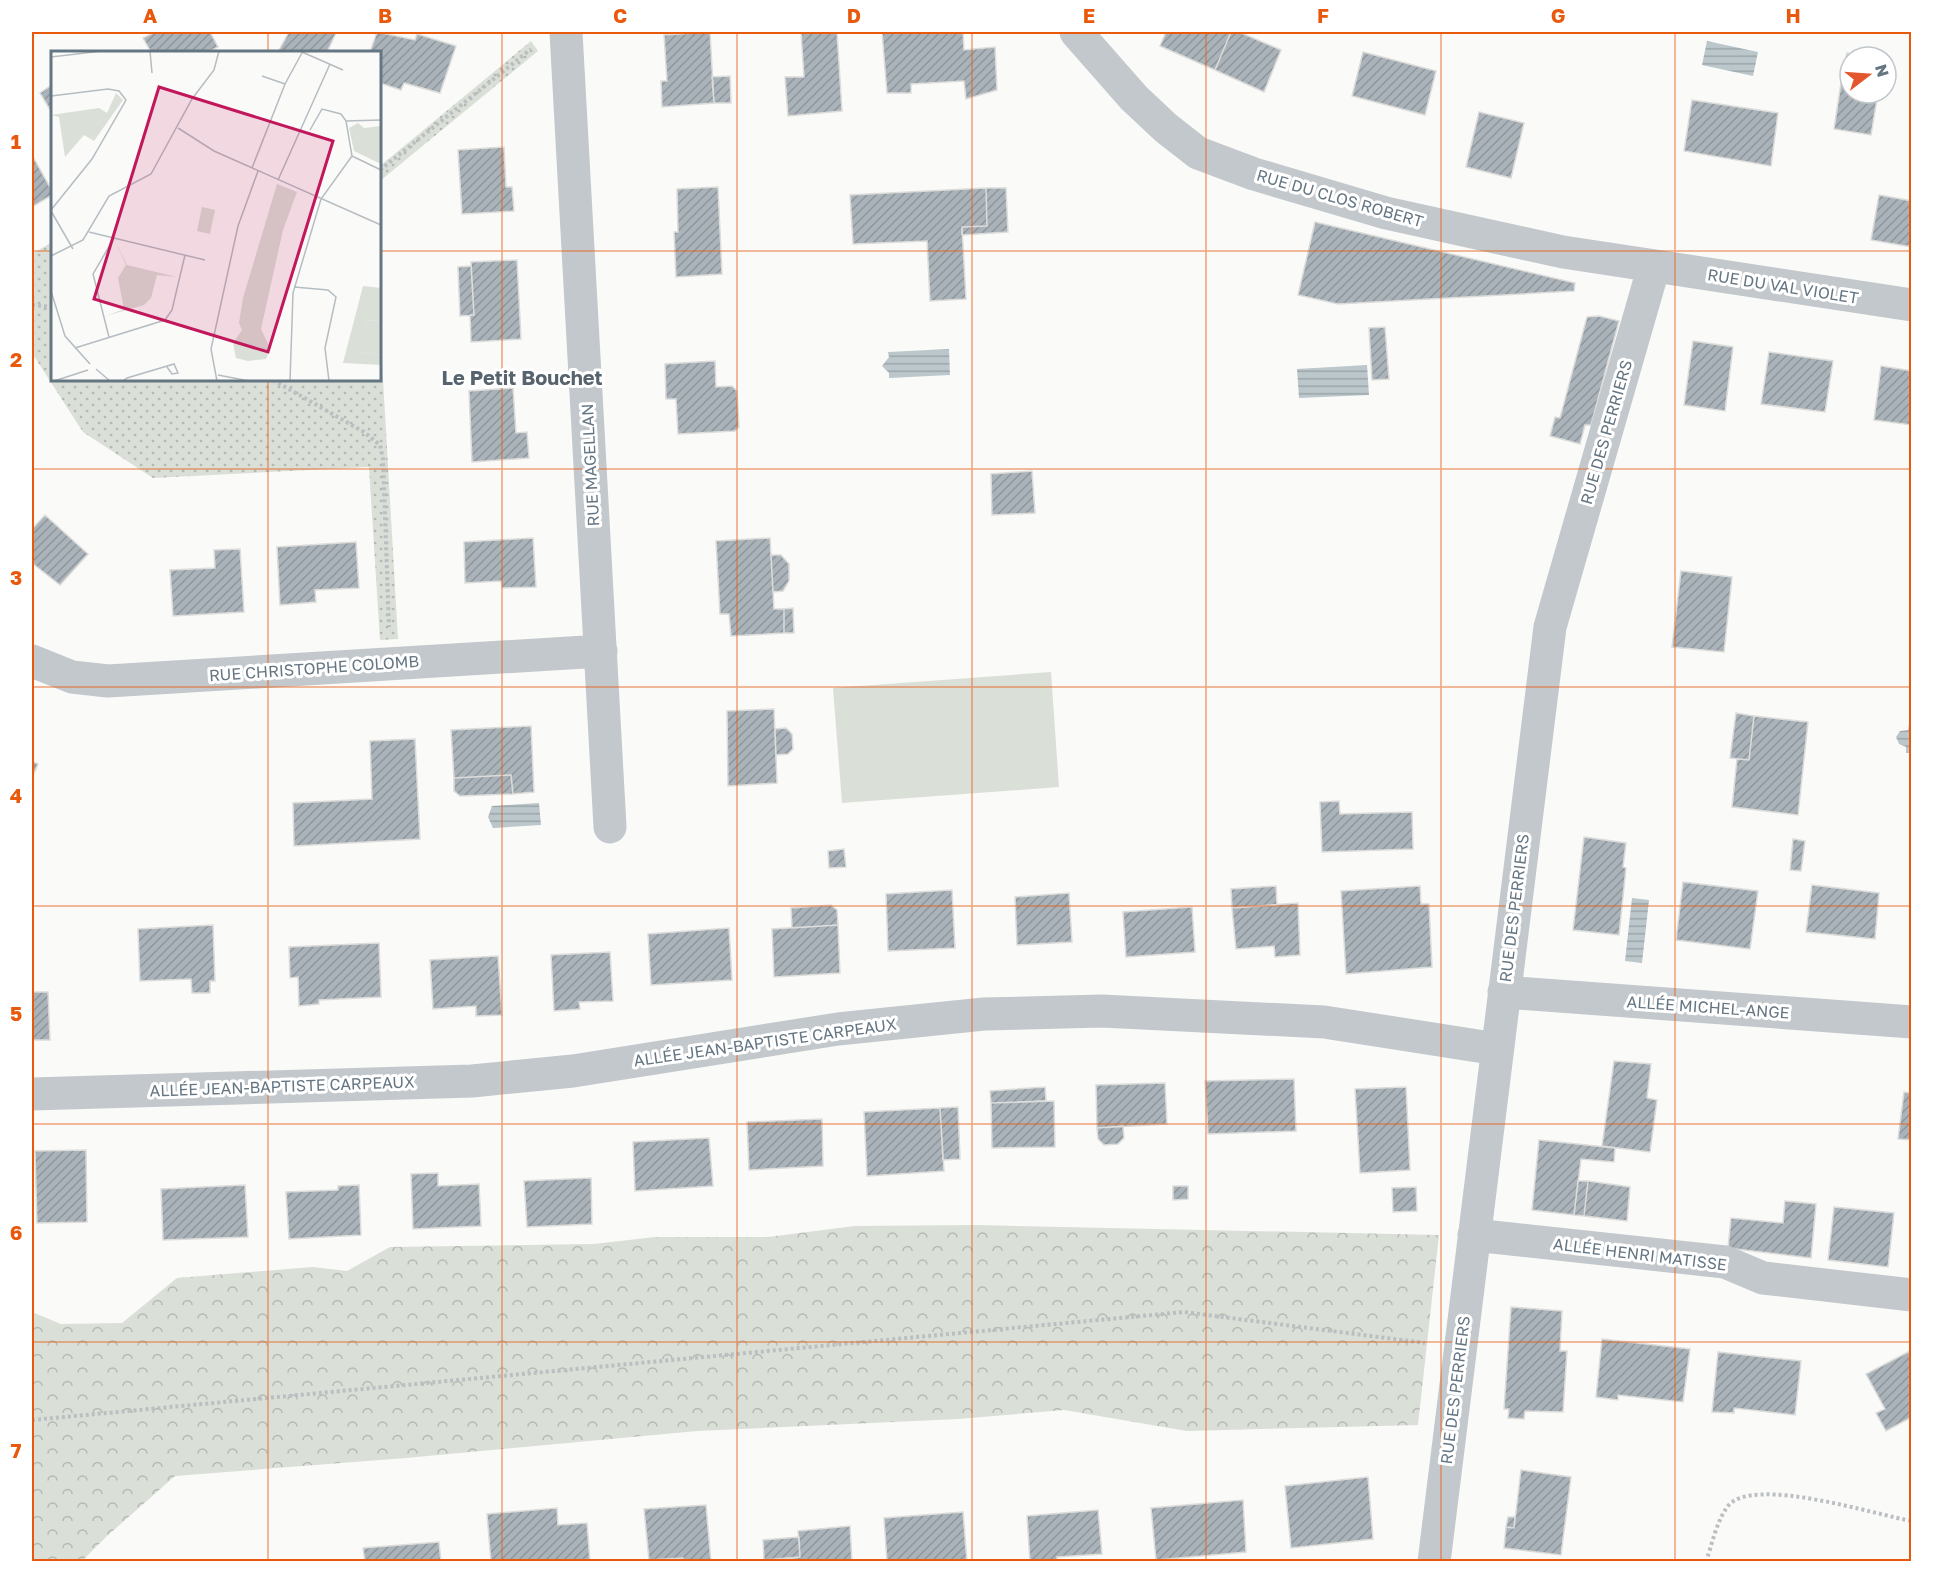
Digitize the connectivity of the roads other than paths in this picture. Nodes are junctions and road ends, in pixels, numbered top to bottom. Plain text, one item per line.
1 (566, 32) edge
2 (1076, 32) edge
3 (1654, 266) junction
4 (1911, 305) edge
5 (601, 651) junction
6 (32, 661) edge
7 (610, 827) dead end
8 (1504, 992) junction
9 (1911, 1022) edge
10 (1497, 1049) junction
11 (32, 1094) edge
12 (1474, 1234) junction
13 (1911, 1295) edge
14 (1434, 1562) edge

1 - 5 street, RUE MAGELLAN
2 - 3 street, RUE DU CLOS ROBERT
3 - 4 street, RUE DU VAL VIOLET
3 - 8 street, RUE DES PERRIERS
5 - 6 street, RUE CHRISTOPHE COLOMB
5 - 7 street, RUE MAGELLAN
8 - 9 street, ALLÉE MICHEL-ANGE
8 - 10 street, RUE DES PERRIERS
10 - 11 street, ALLÉE JEAN-BAPTISTE CARPEAUX
10 - 12 street, RUE DES PERRIERS
12 - 13 street, ALLÉE HENRI MATISSE
12 - 14 street, RUE DES PERRIERS

